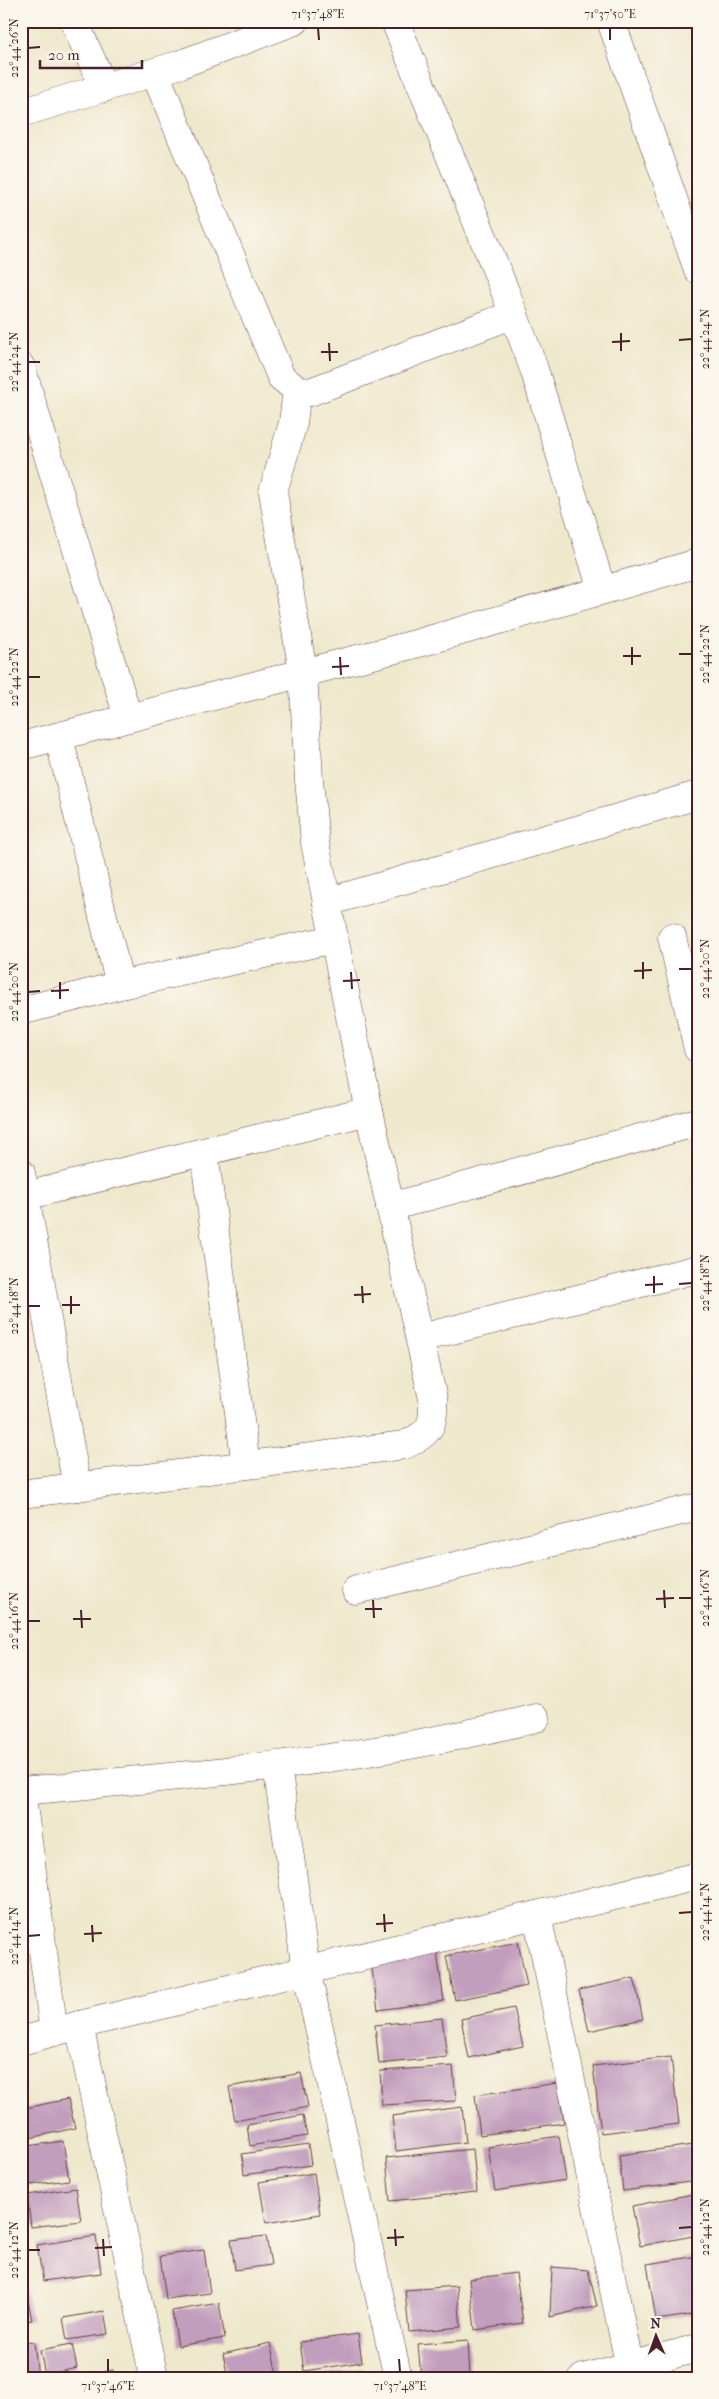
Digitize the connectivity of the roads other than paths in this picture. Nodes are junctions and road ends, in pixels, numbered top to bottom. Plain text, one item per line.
1 (74, 21) edge
2 (295, 21) edge
3 (395, 21) edge
4 (611, 21) edge
5 (155, 73) junction
6 (104, 88) junction
7 (21, 113) edge
8 (698, 270) edge
9 (514, 314) junction
10 (21, 367) edge
11 (297, 390) junction
12 (698, 563) edge
13 (602, 590) junction
14 (303, 672) junction
15 (128, 718) junction
16 (59, 738) junction
17 (21, 746) edge
18 (698, 795) edge
19 (326, 902) junction
20 (334, 938) junction
21 (672, 938) dead end
22 (120, 985) junction
23 (21, 1011) edge
24 (698, 1049) edge
25 (369, 1111) junction
26 (698, 1122) edge
27 (204, 1152) junction
28 (23, 1189) edge
29 (390, 1207) junction
30 (698, 1270) edge
31 (420, 1338) junction
32 (246, 1466) junction
33 (77, 1487) junction
34 (21, 1494) edge
35 (698, 1507) edge
36 (356, 1590) dead end
37 (536, 1718) dead end
38 (277, 1766) junction
39 (21, 1791) edge
40 (698, 1876) edge
41 (537, 1915) junction
42 (306, 1970) junction
43 (67, 2029) junction
44 (21, 2041) edge
45 (698, 2348) edge
46 (631, 2372) edge
47 (154, 2378) edge
48 (398, 2378) edge
49 (583, 2378) edge

1 - 6 street
2 - 5 street
3 - 9 street
4 - 8 street
5 - 6 street
5 - 11 street
6 - 7 street
9 - 11 street
9 - 13 street
10 - 15 street
11 - 14 street
12 - 13 street
13 - 14 street
14 - 15 street
14 - 19 street
15 - 16 street
16 - 17 street
16 - 22 street
18 - 19 street
19 - 20 street
20 - 22 street
20 - 25 street
21 - 24 street
22 - 23 street
25 - 27 street
25 - 29 street
26 - 29 street
27 - 28 street
27 - 32 street
28 - 33 street
29 - 31 street
30 - 31 street
31 - 32 street
32 - 33 street
33 - 34 street
35 - 36 street
37 - 38 street
38 - 39 street
38 - 42 street
39 - 43 street
40 - 41 street
41 - 42 street
41 - 46 street
42 - 43 street
42 - 48 street
43 - 44 street
43 - 47 street
45 - 46 street
46 - 49 street

